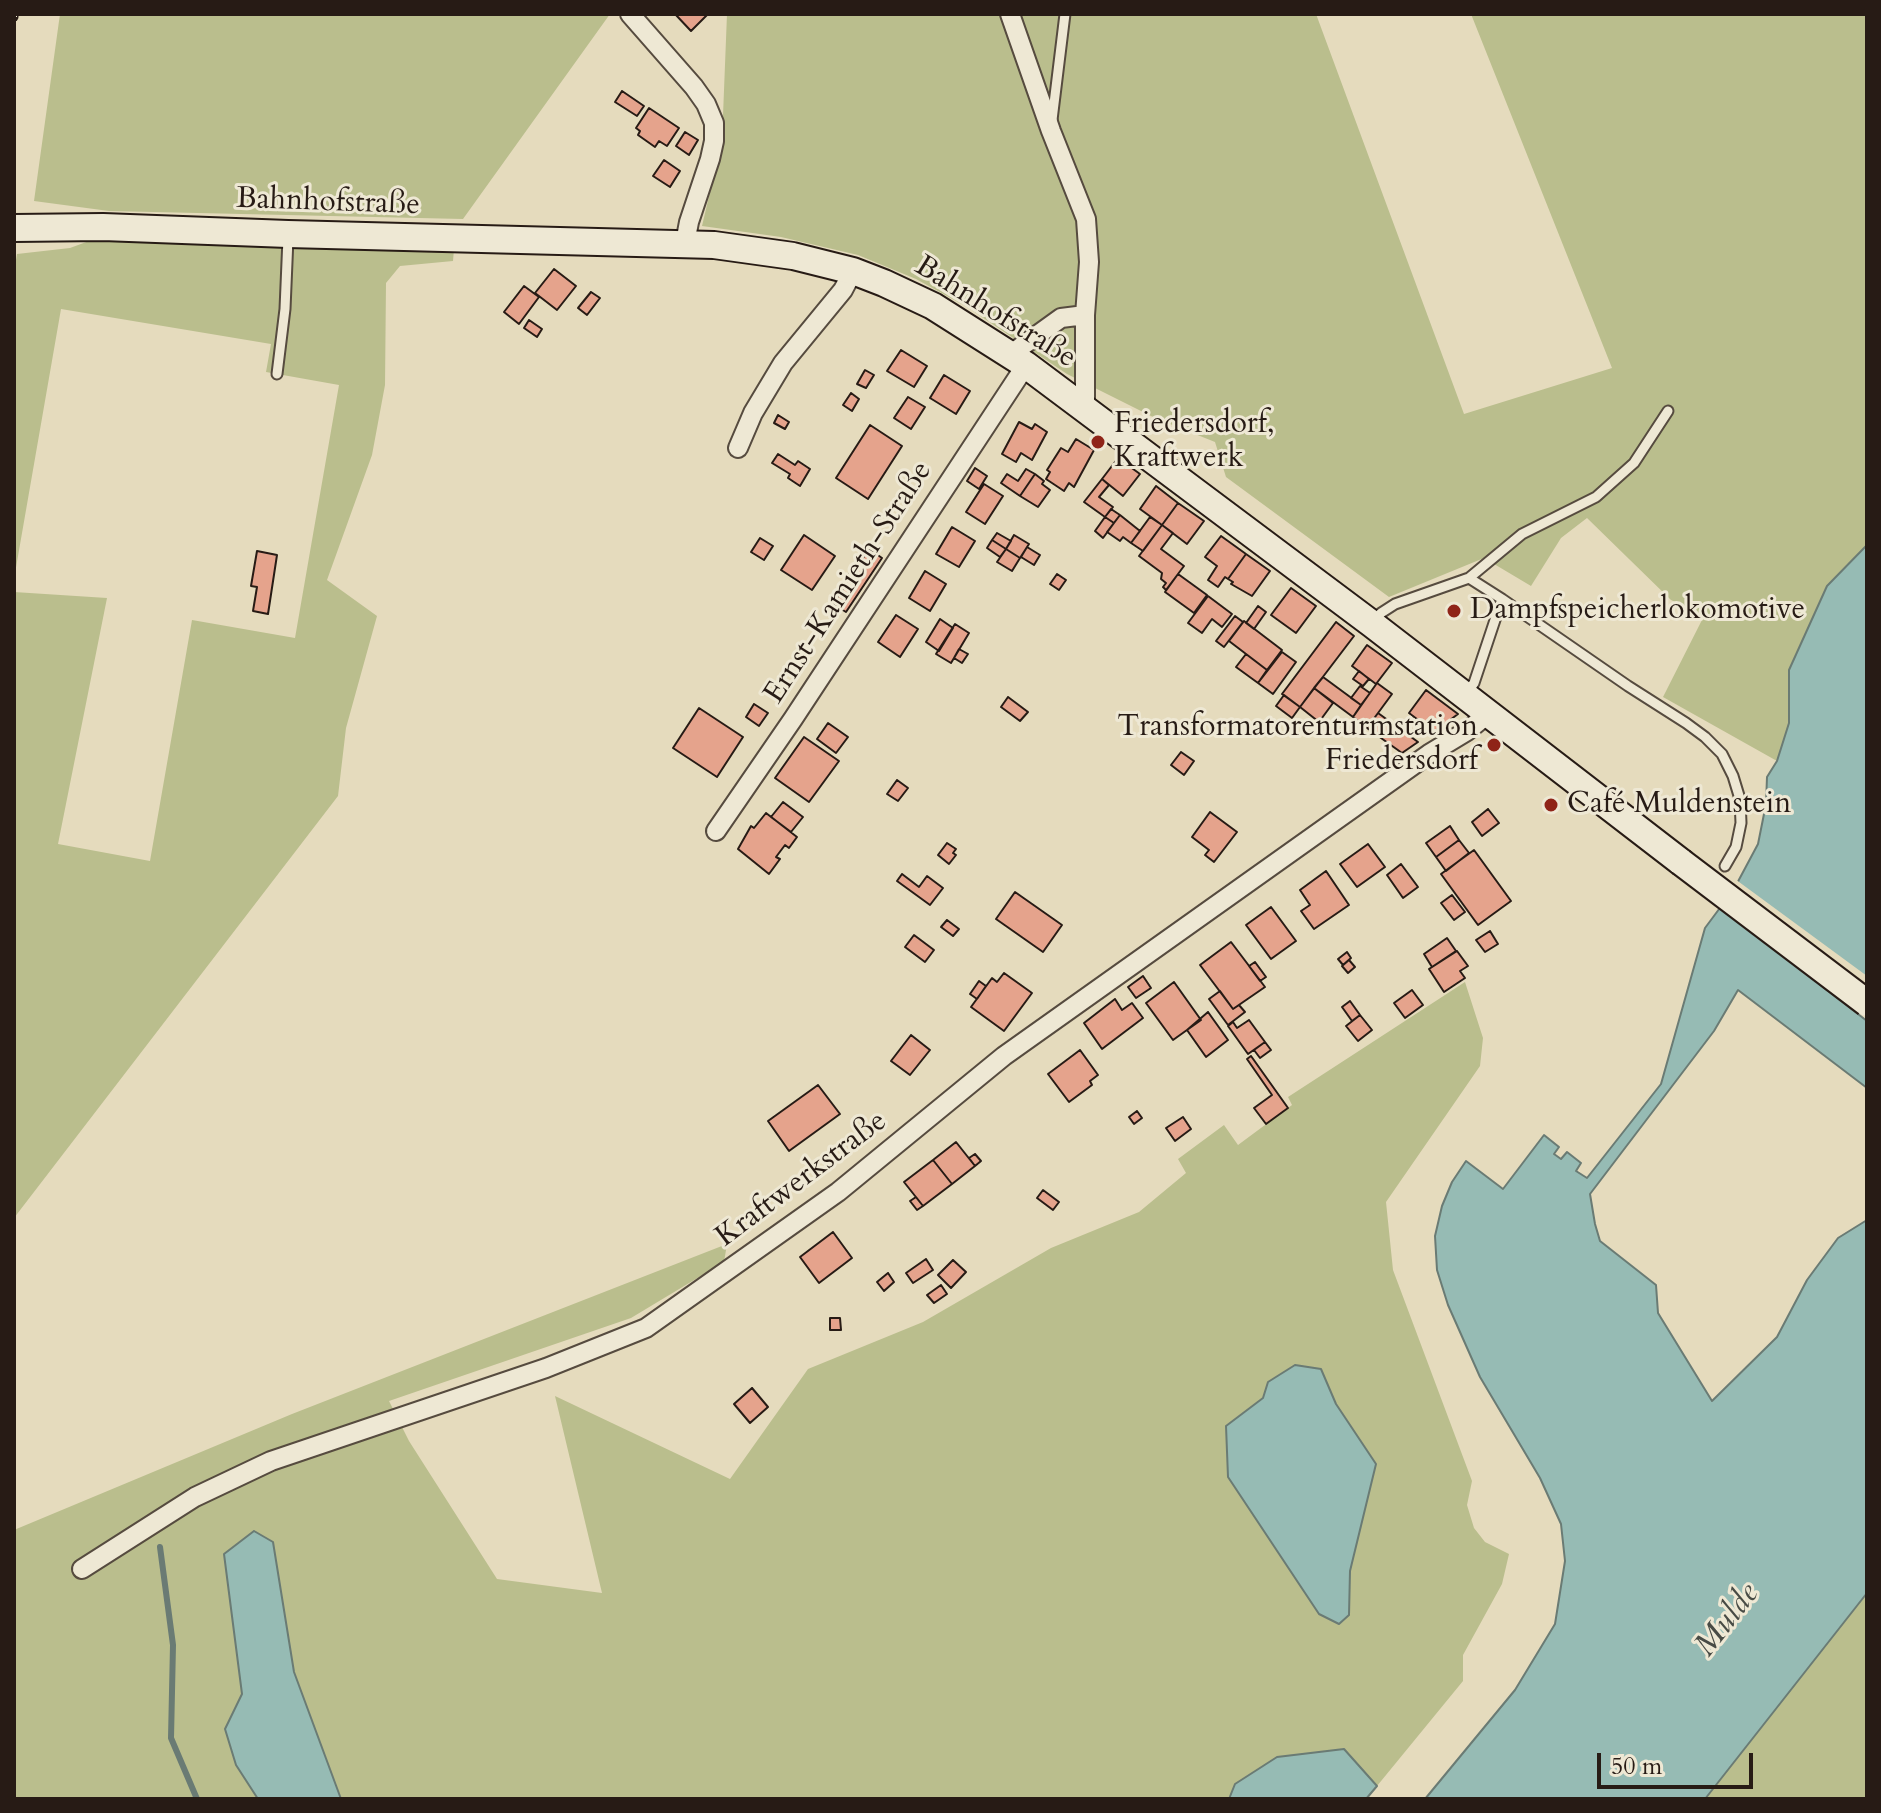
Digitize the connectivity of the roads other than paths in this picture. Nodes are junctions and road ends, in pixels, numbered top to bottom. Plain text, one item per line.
1 (630, 14) edge
2 (1010, 14) edge
3 (1065, 14) edge
4 (1051, 131) junction
5 (21, 228) edge
6 (288, 234) junction
7 (685, 243) junction
8 (853, 271) junction
9 (1085, 315) junction
10 (1018, 360) junction
11 (277, 374) dead end
12 (1085, 408) junction
13 (1668, 411) dead end
14 (738, 448) dead end
15 (1469, 578) junction
16 (1502, 599) junction
17 (1372, 624) junction
18 (1465, 695) junction
19 (1489, 713) junction
20 (716, 831) dead end
21 (1725, 866) dead end
22 (1867, 1003) edge
23 (82, 1569) dead end

1 - 7 street
2 - 4 street
3 - 4 lane
4 - 9 street
5 - 6 main road, Bahnhofstraße
6 - 7 main road, Bahnhofstraße
6 - 11 lane
7 - 8 main road, Bahnhofstraße
8 - 10 main road, Bahnhofstraße
8 - 14 street
9 - 10 street
9 - 12 street
10 - 12 main road, Bahnhofstraße
10 - 20 street, Ernst-Kamieth-Straße
12 - 17 main road, Bahnhofstraße
13 - 15 lane
15 - 16 lane
15 - 17 lane
16 - 18 lane
16 - 21 lane
17 - 18 main road, Bahnhofstraße
18 - 19 main road, Bahnhofstraße
19 - 22 main road, Bahnhofstraße, bridge
19 - 23 street, Kraftwerkstraße

